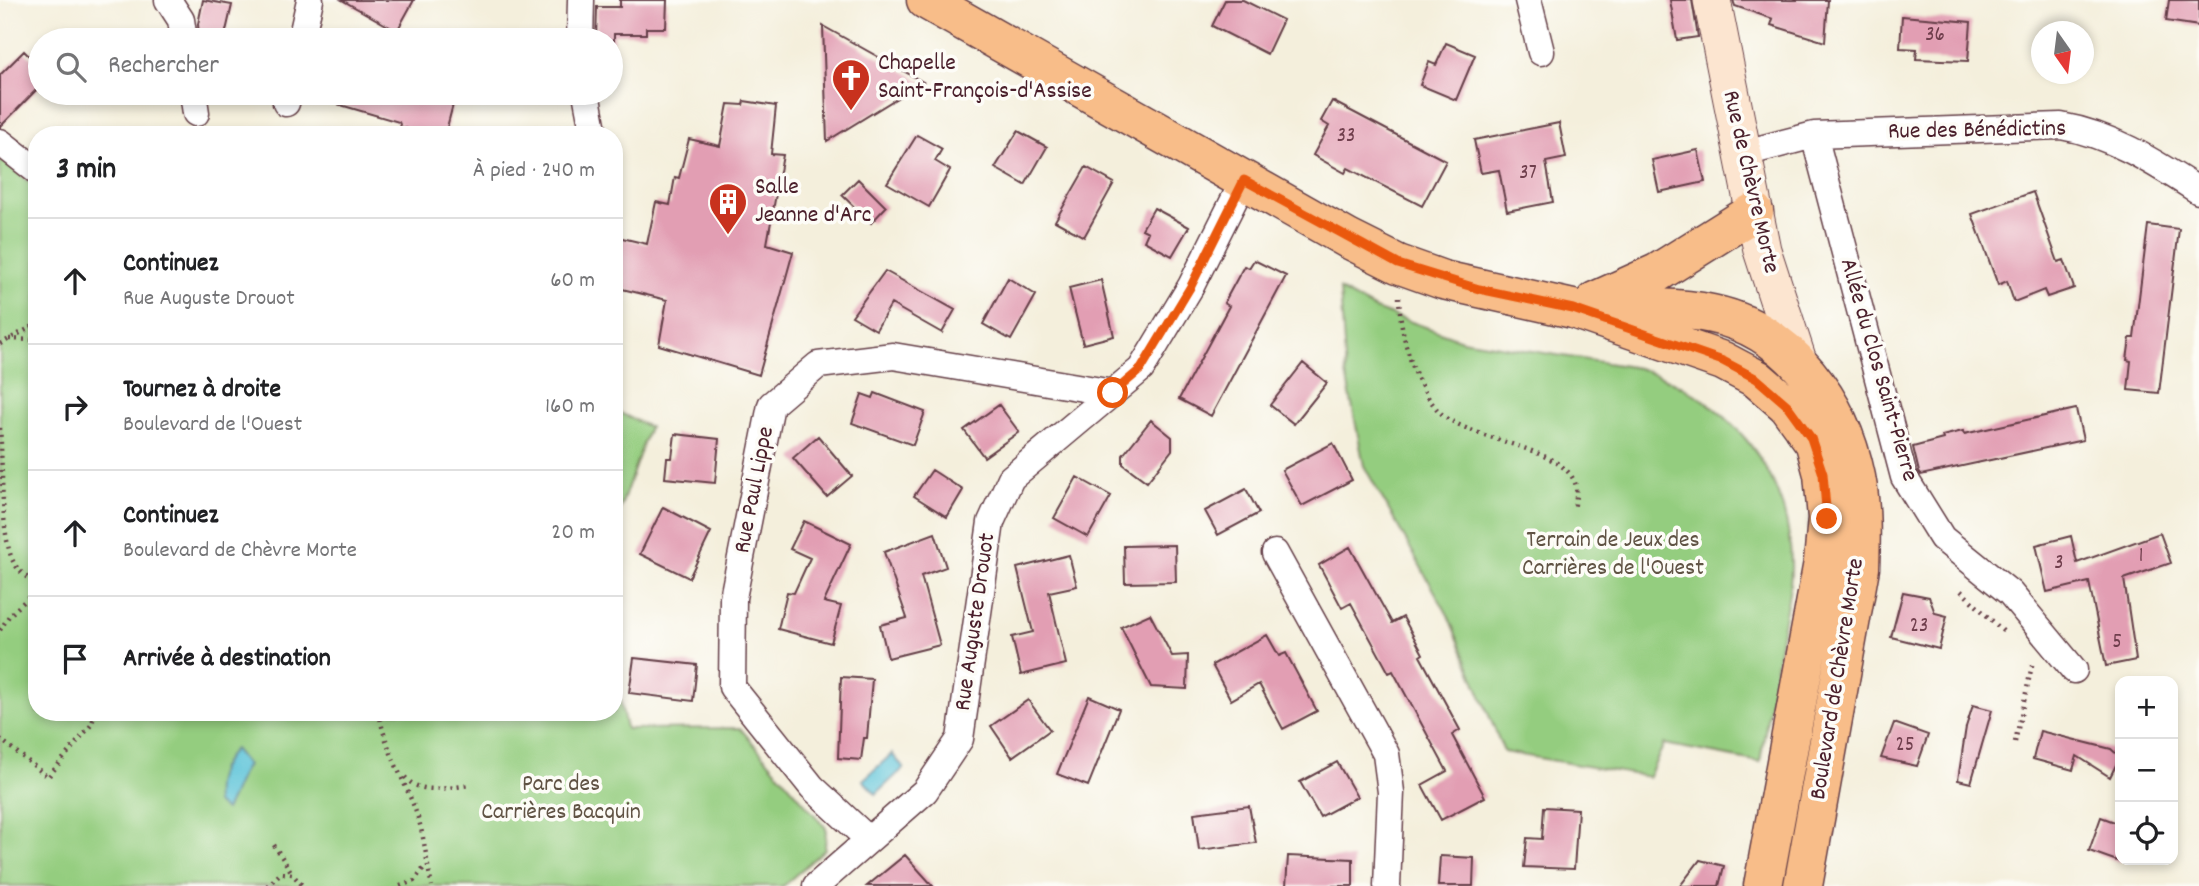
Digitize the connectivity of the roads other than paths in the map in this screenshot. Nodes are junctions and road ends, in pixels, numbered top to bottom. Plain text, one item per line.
1 (168, 0) edge
2 (310, 0) edge
3 (581, 0) edge
4 (926, 0) edge
5 (1528, 0) edge
6 (1712, 0) edge
7 (182, 28) edge
8 (304, 28) edge
9 (580, 28) edge
10 (1541, 52) dead end
11 (588, 105) edge
12 (592, 126) edge
13 (1814, 135) junction
14 (0, 142) edge
15 (1741, 154) junction
16 (28, 164) edge
17 (1244, 180) junction
18 (2199, 191) edge
19 (1754, 212) junction
20 (1573, 309) junction
21 (1798, 361) junction
22 (1113, 393) junction
23 (1811, 438) junction
24 (1275, 553) dead end
25 (2074, 670) dead end
26 (1777, 813) junction
27 (869, 839) junction
28 (816, 886) edge
29 (1387, 886) edge
30 (1763, 886) edge
31 (1782, 886) edge
32 (1803, 886) edge

1 - 7 street
2 - 8 street
3 - 9 street
4 - 17 main road
5 - 10 street
6 - 15 street, Rue de Chèvre Morte
11 - 12 street
13 - 15 street, Rue des Bénédictins
13 - 18 street, Rue des Bénédictins
13 - 25 street, Allée du Clos Saint-Pierre
14 - 16 street
15 - 19 street, Rue de Chèvre Morte
17 - 20 main road
17 - 22 street, Rue Auguste Drouot
19 - 20 main road
19 - 21 street, Rue de Chèvre Morte
20 - 21 main road, Boulevard de Chèvre Morte
20 - 23 main road
21 - 23 main road
21 - 32 main road, Boulevard de Chèvre Morte
22 - 27 street, Rue Auguste Drouot
22 - 27 street, Rue Paul Lippe
23 - 26 main road, Boulevard de Chèvre Morte
24 - 29 street
26 - 30 main road, Boulevard de Chèvre Morte
26 - 31 main road
27 - 28 street, Rue Auguste Drouot

